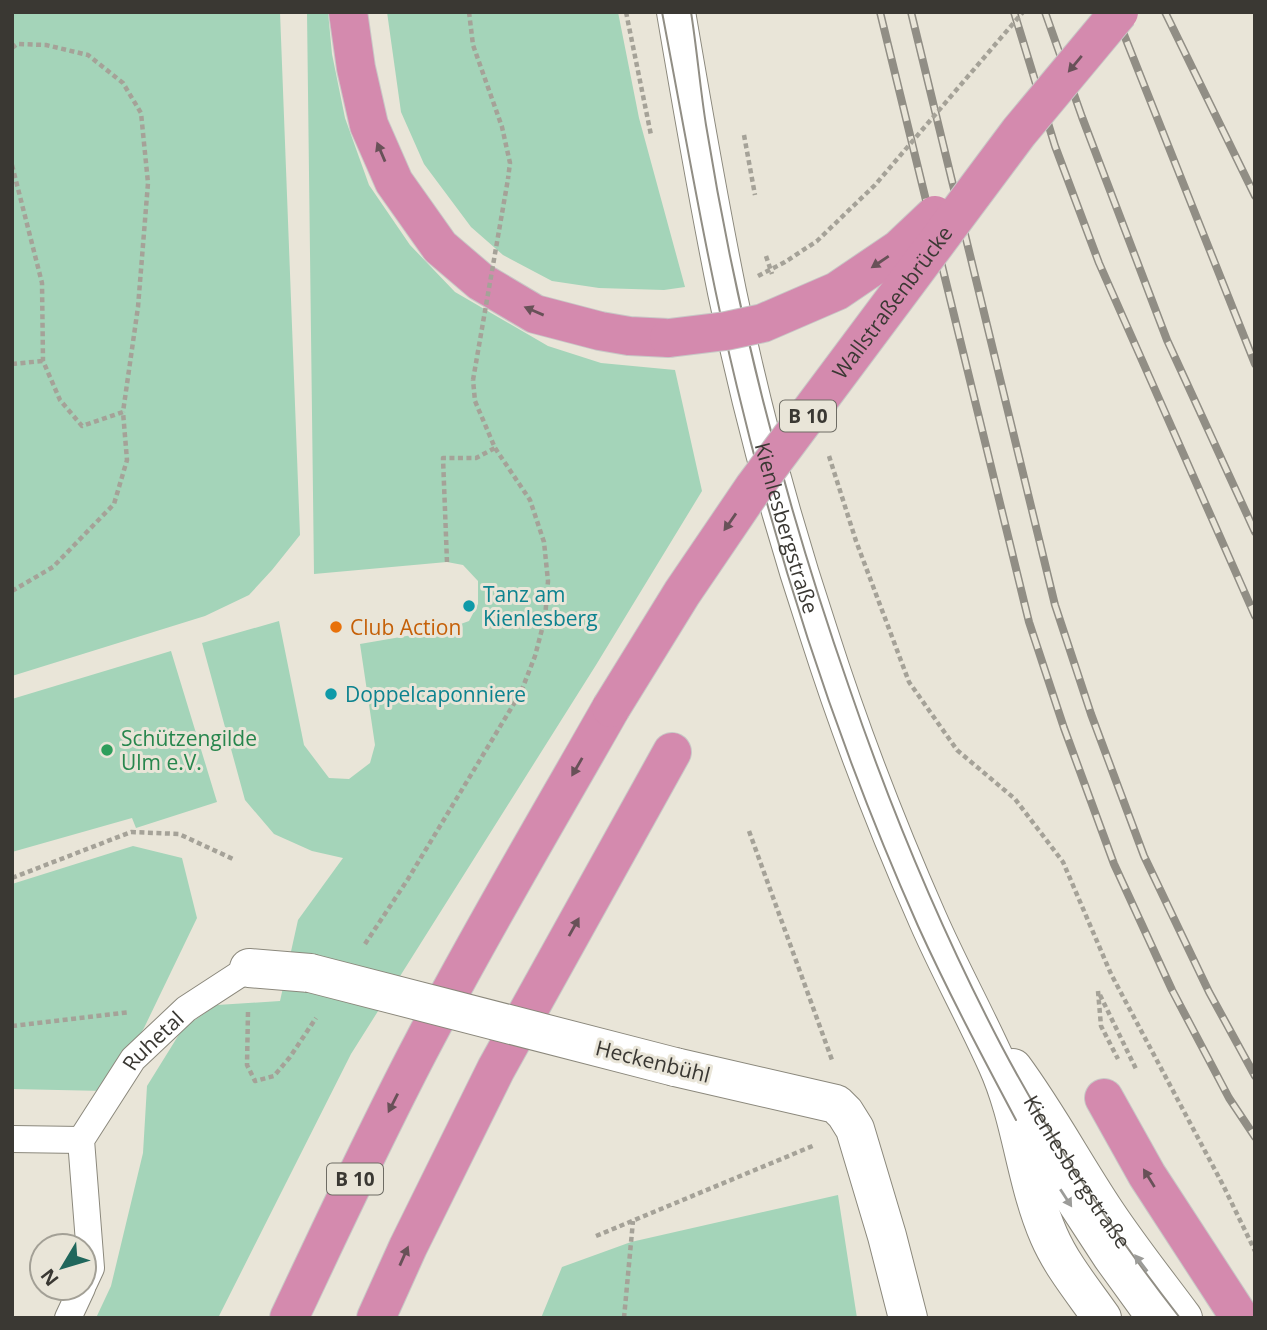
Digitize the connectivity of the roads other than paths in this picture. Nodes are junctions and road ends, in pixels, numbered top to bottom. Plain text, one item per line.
1 (348, 12) edge
2 (676, 12) edge
3 (1119, 12) edge
4 (1019, 132) junction
5 (672, 752) dead end
6 (249, 968) joint
7 (977, 1022) junction
8 (1104, 1098) dead end
9 (1016, 1120) junction
10 (12, 1139) edge
11 (80, 1140) junction
12 (88, 1232) edge
13 (75, 1302) edge
14 (68, 1318) edge
15 (289, 1318) edge
16 (376, 1318) edge
17 (908, 1318) edge
18 (1102, 1318) edge
19 (1149, 1318) edge
20 (1183, 1318) edge
21 (1240, 1318) edge

4 -> 1 highway, bridge
2 - 7 street, Kienlesbergstraße
3 -> 4 highway, Wallstraßenbrücke / B 10, bridge
4 -> 15 highway, Wallstraßenbrücke / B 10, bridge
16 -> 5 highway
6 - 11 lane, Ruhetal
6 - 17 street, Heckenbühl, bridge
7 - 9 street, Kienlesbergstraße
20 -> 7 street, Kienlesbergstraße
21 -> 8 highway
9 - 18 street, Kienlesbergstraße
9 -> 19 lane
10 - 11 lane
11 - 12 lane
13 - 14 lane

